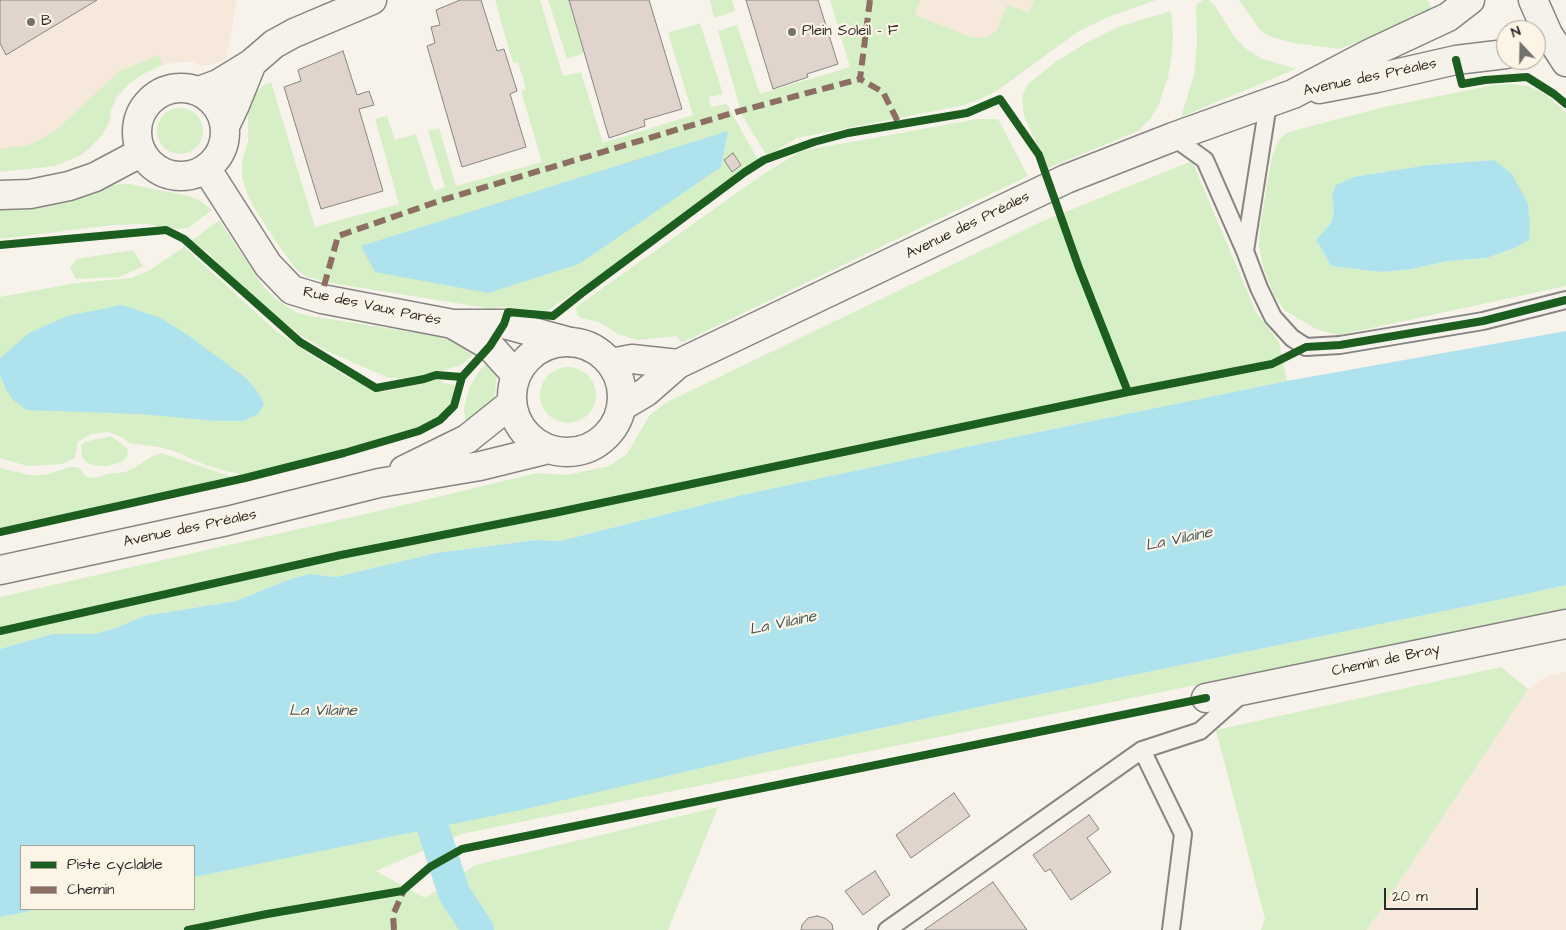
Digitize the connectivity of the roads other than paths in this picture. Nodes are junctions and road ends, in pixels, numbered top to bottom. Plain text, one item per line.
1 (372, 0) edge
2 (1470, 0) edge
3 (1533, 0) edge
4 (1496, 55) edge
5 (1546, 59) edge
6 (252, 63) junction
7 (1566, 63) edge
8 (199, 91) junction
9 (1293, 94) junction
10 (1268, 104) junction
11 (225, 126) junction
12 (1173, 137) junction
13 (142, 152) junction
14 (206, 168) junction
15 (0, 195) edge
16 (1245, 251) junction
17 (1566, 300) edge
18 (453, 324) junction
19 (570, 342) junction
20 (611, 362) junction
21 (678, 364) junction
22 (516, 375) junction
23 (512, 403) junction
24 (621, 407) junction
25 (549, 449) junction
26 (378, 484) junction
27 (0, 570) edge
28 (1566, 624) edge
29 (1247, 690) junction
30 (1206, 698) dead end
31 (1142, 750) junction
32 (886, 930) edge
33 (1171, 930) edge

1 - 6 main road
2 - 9 main road, Avenue des Préales
3 - 7 main road
4 - 9 main road, Avenue des Préales
5 - 7 main road
6 - 8 main road
6 - 11 main road
8 - 11 main road
8 - 13 main road
9 - 10 main road, Avenue des Préales
10 - 12 main road, Avenue des Préales
10 - 16 lane
11 - 14 main road
12 - 16 lane
12 - 21 main road, Avenue des Préales
13 - 14 main road
13 - 15 main road
14 - 18 main road, Rue des Vaux Parés
16 - 17 lane
18 - 19 main road, Rue des Vaux Parés
18 - 22 main road, Rue des Vaux Parés
19 - 20 main road
19 - 22 main road
20 - 21 main road
20 - 24 main road
21 - 24 main road, Avenue des Préales
22 - 23 main road
23 - 25 main road
23 - 26 main road, Avenue des Préales
24 - 25 main road
25 - 26 main road, Avenue des Préales
26 - 27 main road, Avenue des Préales
28 - 29 main road, Chemin de Bray
29 - 30 main road, Chemin de Bray
29 - 31 lane
31 - 32 lane
31 - 33 lane

